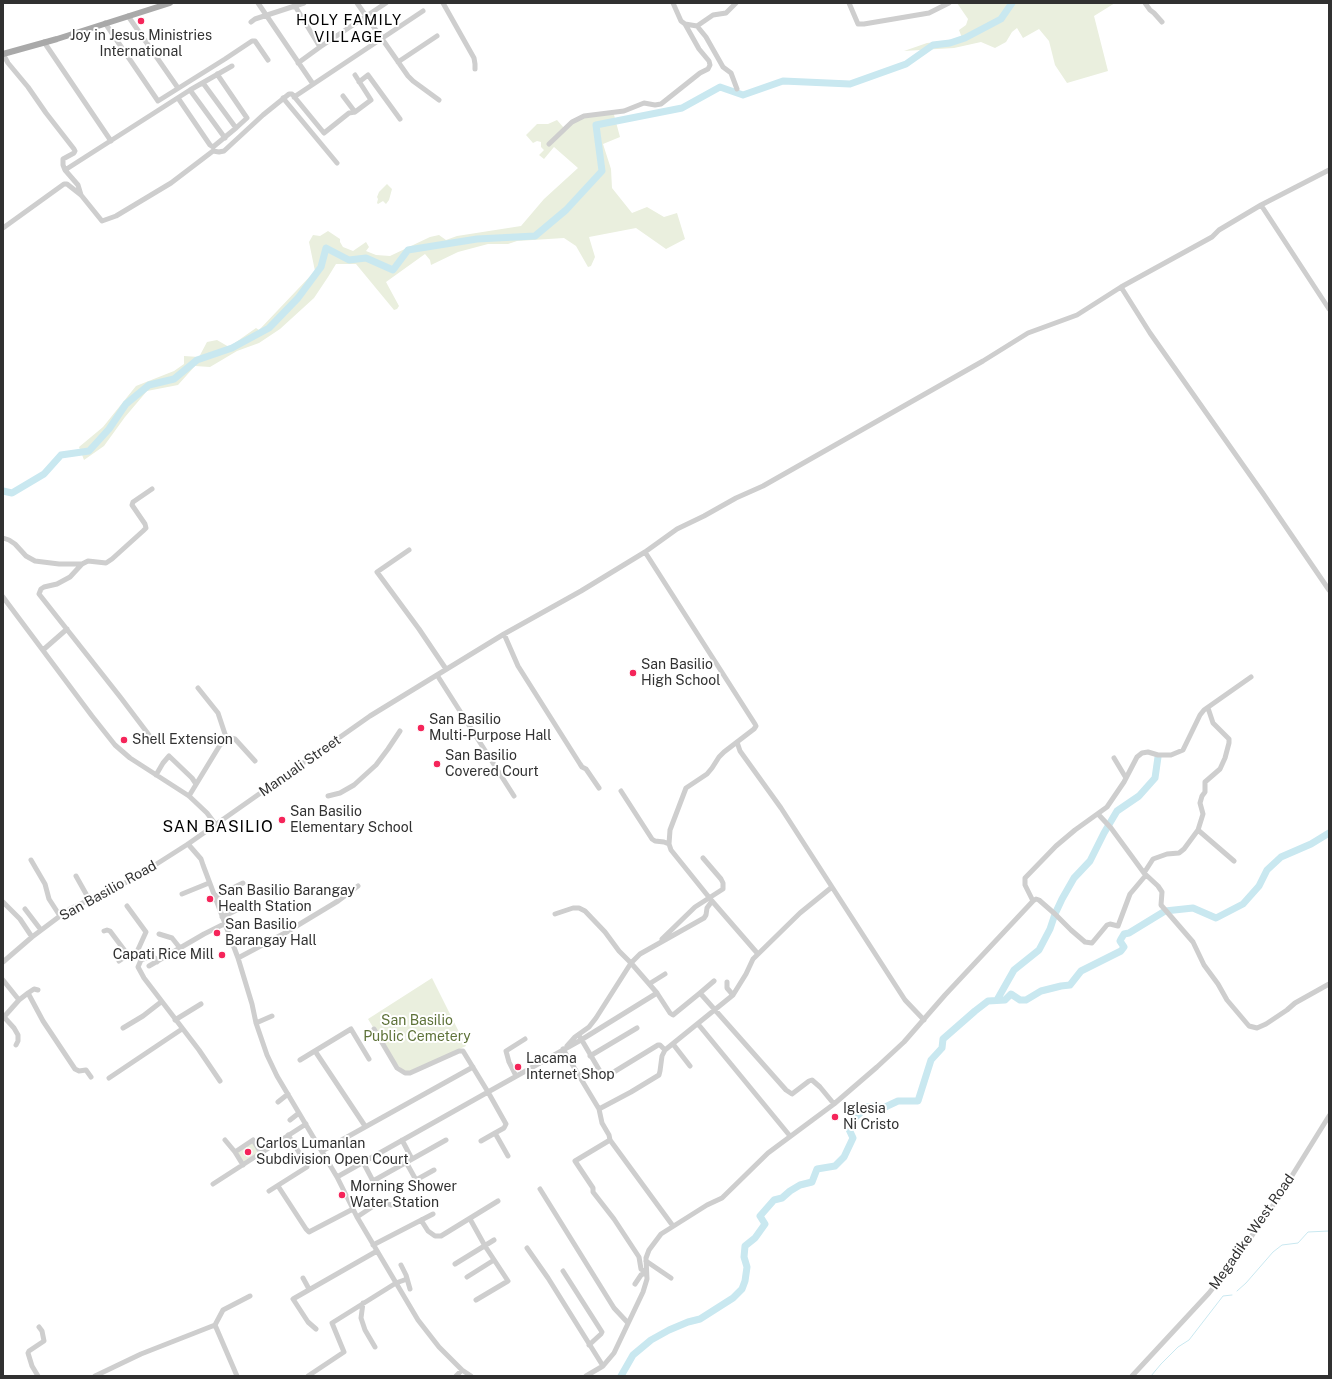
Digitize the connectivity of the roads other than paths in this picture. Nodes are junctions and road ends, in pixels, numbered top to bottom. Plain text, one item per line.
1 (170, 3) edge
2 (258, 3) edge
3 (304, 3) edge
4 (357, 3) edge
5 (386, 3) edge
6 (443, 3) edge
7 (673, 3) edge
8 (736, 3) edge
9 (849, 3) edge
10 (949, 3) edge
11 (1145, 3) edge
12 (295, 6) junction
13 (423, 11) dead end
14 (128, 16) junction
15 (265, 16) junction
16 (366, 16) junction
17 (251, 22) dead end
18 (1162, 22) dead end
19 (105, 23) junction
20 (685, 24) junction
21 (697, 26) junction
22 (438, 36) dead end
23 (381, 39) junction
24 (44, 42) junction
25 (320, 46) junction
26 (3, 54) edge
27 (268, 60) dead end
28 (398, 62) junction
29 (298, 63) junction
30 (232, 66) dead end
31 (475, 70) dead end
32 (217, 74) junction
33 (355, 75) dead end
34 (203, 82) junction
35 (359, 82) junction
36 (313, 84) junction
37 (178, 88) junction
38 (737, 89) dead end
39 (190, 90) junction
40 (343, 96) dead end
41 (294, 97) junction
42 (178, 98) junction
43 (283, 98) junction
44 (439, 100) dead end
45 (355, 112) junction
46 (400, 119) dead end
47 (236, 128) junction
48 (224, 138) junction
49 (111, 141) junction
50 (549, 144) dead end
51 (337, 163) dead end
52 (65, 170) junction
53 (1329, 170) edge
54 (74, 180) junction
55 (70, 186) junction
56 (81, 195) junction
57 (1261, 205) junction
58 (3, 228) edge
59 (1121, 287) junction
60 (1329, 309) edge
61 (152, 489) dead end
62 (3, 538) edge
63 (409, 550) dead end
64 (645, 552) junction
65 (82, 564) junction
66 (1329, 590) edge
67 (3, 597) edge
68 (67, 629) junction
69 (504, 634) junction
70 (43, 650) junction
71 (446, 669) junction
72 (437, 675) junction
73 (1251, 677) dead end
74 (198, 688) dead end
75 (1208, 708) junction
76 (400, 731) dead end
77 (148, 735) dead end
78 (227, 740) junction
79 (737, 742) junction
80 (1114, 758) dead end
81 (255, 761) dead end
82 (156, 775) junction
83 (1126, 778) junction
84 (196, 784) junction
85 (599, 788) dead end
86 (621, 791) dead end
87 (189, 796) junction
88 (328, 796) dead end
89 (514, 796) dead end
90 (1098, 814) junction
91 (216, 825) junction
92 (1198, 830) junction
93 (188, 844) junction
94 (669, 844) junction
95 (704, 858) dead end
96 (31, 860) dead end
97 (1234, 861) dead end
98 (1145, 874) junction
99 (76, 876) dead end
100 (209, 883) junction
101 (243, 883) dead end
102 (358, 886) dead end
103 (832, 887) junction
104 (182, 894) dead end
105 (214, 897) junction
106 (711, 900) junction
107 (90, 901) junction
108 (1033, 901) junction
109 (3, 902) edge
110 (254, 902) dead end
111 (126, 906) dead end
112 (25, 909) dead end
113 (555, 914) dead end
114 (60, 916) junction
115 (222, 917) junction
116 (224, 924) junction
117 (41, 930) junction
118 (104, 931) dead end
119 (159, 934) dead end
120 (32, 937) junction
121 (658, 943) junction
122 (180, 948) junction
123 (136, 954) junction
124 (758, 954) junction
125 (128, 955) junction
126 (238, 958) junction
127 (4, 959) edge
128 (141, 960) junction
129 (119, 961) dead end
130 (157, 962) junction
131 (631, 964) junction
132 (149, 966) dead end
133 (665, 974) dead end
134 (3, 980) edge
135 (714, 981) dead end
136 (727, 982) dead end
137 (649, 984) junction
138 (1329, 984) edge
139 (38, 990) dead end
140 (28, 993) junction
141 (657, 993) junction
142 (700, 993) junction
143 (733, 995) junction
144 (19, 1000) junction
145 (162, 1002) junction
146 (201, 1004) dead end
147 (716, 1010) junction
148 (272, 1016) dead end
149 (3, 1017) edge
150 (175, 1020) junction
151 (924, 1020) junction
152 (256, 1022) junction
153 (698, 1024) junction
154 (123, 1028) dead end
155 (637, 1028) dead end
156 (182, 1029) junction
157 (374, 1029) dead end
158 (580, 1037) junction
159 (526, 1039) dead end
160 (672, 1044) junction
161 (16, 1045) dead end
162 (565, 1048) junction
163 (665, 1050) junction
164 (316, 1052) junction
165 (590, 1056) junction
166 (369, 1059) dead end
167 (300, 1060) dead end
168 (690, 1066) dead end
169 (473, 1067) junction
170 (516, 1076) junction
171 (91, 1077) dead end
172 (109, 1078) dead end
173 (220, 1082) dead end
174 (488, 1092) junction
175 (288, 1094) junction
176 (278, 1102) dead end
177 (834, 1104) junction
178 (599, 1109) junction
179 (299, 1114) junction
180 (1329, 1116) edge
181 (290, 1120) dead end
182 (306, 1124) junction
183 (365, 1126) junction
184 (495, 1133) junction
185 (288, 1135) junction
186 (790, 1136) junction
187 (225, 1140) dead end
188 (402, 1140) junction
189 (446, 1140) dead end
190 (610, 1140) junction
191 (482, 1141) dead end
192 (322, 1151) junction
193 (235, 1152) junction
194 (261, 1153) junction
195 (508, 1156) dead end
196 (412, 1159) junction
197 (363, 1162) junction
198 (406, 1162) junction
199 (244, 1165) junction
200 (434, 1170) dead end
201 (337, 1177) junction
202 (213, 1184) dead end
203 (278, 1186) junction
204 (540, 1189) dead end
205 (269, 1191) dead end
206 (498, 1201) dead end
207 (391, 1205) dead end
208 (353, 1209) junction
209 (433, 1214) dead end
210 (359, 1216) junction
211 (470, 1219) junction
212 (421, 1220) junction
213 (673, 1226) junction
214 (494, 1240) dead end
215 (376, 1244) junction
216 (485, 1246) junction
217 (527, 1248) dead end
218 (377, 1251) junction
219 (494, 1260) junction
220 (646, 1261) junction
221 (455, 1264) dead end
222 (401, 1265) dead end
223 (563, 1271) dead end
224 (646, 1272) junction
225 (468, 1277) dead end
226 (303, 1278) dead end
227 (670, 1278) dead end
228 (407, 1279) junction
229 (398, 1282) junction
230 (635, 1284) dead end
231 (309, 1289) junction
232 (410, 1289) dead end
233 (250, 1296) dead end
234 (476, 1300) dead end
235 (363, 1303) junction
236 (618, 1313) junction
237 (632, 1313) junction
238 (628, 1323) junction
239 (215, 1325) junction
240 (39, 1326) dead end
241 (316, 1329) dead end
242 (589, 1345) junction
243 (375, 1347) dead end
244 (604, 1366) junction
245 (462, 1370) junction
246 (38, 1376) edge
247 (95, 1376) edge
248 (237, 1376) edge
249 (308, 1376) edge
250 (456, 1376) edge
251 (471, 1376) edge
252 (586, 1376) edge
253 (1132, 1376) edge

1 - 14 main road
2 - 15 street
3 - 12 street
4 - 16 street
5 - 16 street
6 - 31 street
7 - 20 street
8 - 21 street
9 - 10 street
11 - 18 street
12 - 15 street
12 - 25 street
13 - 23 street
14 - 19 main road
14 - 37 street
15 - 17 street
15 - 29 street
16 - 23 street
16 - 25 street
19 - 24 main road
19 - 37 street
20 - 21 street
20 - 50 street
21 - 38 street
22 - 28 street
23 - 28 street
23 - 36 street
24 - 26 main road
24 - 49 street
25 - 29 street
26 - 52 street
27 - 37 street
28 - 44 street
29 - 36 street
30 - 32 street
32 - 34 street
32 - 47 street
33 - 35 street
34 - 39 street
34 - 47 street
35 - 45 street
35 - 46 street
36 - 41 street
39 - 42 street
39 - 48 street
40 - 45 street
41 - 43 street
41 - 45 street
42 - 48 street
42 - 49 street
43 - 51 street
43 - 56 street
47 - 48 street
49 - 52 street
52 - 54 street
53 - 57 street, Manuali Street
54 - 55 street
54 - 56 street
55 - 56 street
55 - 58 street
57 - 59 street, Manuali Street
57 - 60 street
59 - 64 street, Manuali Street
59 - 66 street
61 - 65 street
62 - 65 street
63 - 71 street
64 - 69 street, Manuali Street
64 - 79 street
65 - 68 street
67 - 70 street
68 - 70 street
68 - 77 street
69 - 71 street, Manuali Street
69 - 85 street
70 - 82 street
71 - 72 street, Manuali Street
72 - 89 street
72 - 91 street, Manuali Street
73 - 75 street
74 - 78 street
75 - 83 street
75 - 92 street
76 - 88 street
78 - 81 street
78 - 84 street
79 - 94 street
79 - 103 street
80 - 83 street
82 - 84 street
82 - 87 street
83 - 90 street
84 - 87 street
86 - 94 street
87 - 91 street
90 - 98 street
90 - 108 street
91 - 93 street, San Basilio Road
92 - 97 street
92 - 98 street
93 - 100 street
93 - 107 street, San Basilio Road
94 - 106 street
95 - 106 street
96 - 114 street
98 - 108 street
98 - 138 street
99 - 107 street
100 - 104 street
100 - 105 street
101 - 105 street
102 - 126 street
103 - 124 street
103 - 151 street
105 - 115 street
106 - 121 street
106 - 121 street
106 - 124 street
107 - 114 street, San Basilio Road
108 - 151 street
109 - 120 street
110 - 115 street
111 - 123 street
112 - 117 street
113 - 131 street
114 - 117 street, San Basilio Road
115 - 116 street
116 - 122 street
116 - 126 street
117 - 120 street, San Basilio Road
118 - 125 street
119 - 122 street
120 - 127 street, San Basilio Road
121 - 131 street
122 - 130 street
123 - 125 street
123 - 128 street
124 - 143 street
125 - 129 street
126 - 152 street
128 - 130 street
128 - 145 street
130 - 132 street
131 - 137 street
131 - 158 street
133 - 137 street
134 - 144 street
135 - 142 street
136 - 143 street
137 - 141 street
139 - 140 street
140 - 144 street
140 - 171 street
141 - 142 street
141 - 158 street
142 - 147 street
143 - 147 street
144 - 149 street
145 - 150 street
145 - 154 street
146 - 150 street
147 - 153 street
147 - 177 street
148 - 152 street
149 - 161 street
150 - 156 street
151 - 177 street
152 - 175 street
153 - 160 street
153 - 186 street
155 - 165 street
156 - 172 street
156 - 173 street
157 - 169 street
158 - 162 street
158 - 165 street
159 - 170 street
160 - 163 street
160 - 168 street
162 - 170 street
162 - 178 street
163 - 165 street
163 - 178 street
164 - 166 street
164 - 167 street
164 - 183 street
169 - 174 street
169 - 183 street
170 - 174 street
174 - 184 street
174 - 188 street
175 - 176 street
175 - 179 street
177 - 186 street
178 - 190 street
179 - 181 street
179 - 182 street
180 - 253 street, Megadike West Road
182 - 185 street
182 - 192 street
183 - 192 street
184 - 191 street
184 - 195 street
185 - 194 street
185 - 203 street
186 - 213 street
187 - 193 street
188 - 196 street
188 - 197 street
189 - 196 street
190 - 213 street
190 - 224 street
192 - 201 street
193 - 194 street
193 - 199 street
194 - 199 street
196 - 198 street
197 - 198 street
197 - 201 street
198 - 200 street
199 - 202 street
201 - 208 street
203 - 205 street
203 - 208 street
204 - 236 street
206 - 211 street
207 - 210 street
208 - 210 street
209 - 212 street
210 - 215 street
211 - 212 street
211 - 216 street
212 - 215 street
213 - 220 street
214 - 216 street
215 - 218 street
216 - 219 street
216 - 221 street
217 - 242 street
218 - 229 street
218 - 231 street
219 - 225 street
219 - 234 street
220 - 224 street
220 - 227 street
222 - 228 street
223 - 242 street
224 - 230 street
224 - 237 street
226 - 231 street
228 - 229 street
228 - 232 street
229 - 235 street
229 - 245 street
231 - 241 street
233 - 239 street
235 - 243 street
235 - 249 street
236 - 237 street
236 - 238 street
237 - 238 street
238 - 244 street
239 - 247 street
239 - 248 street
240 - 246 street
242 - 244 street
244 - 252 street
245 - 250 street
245 - 251 street

